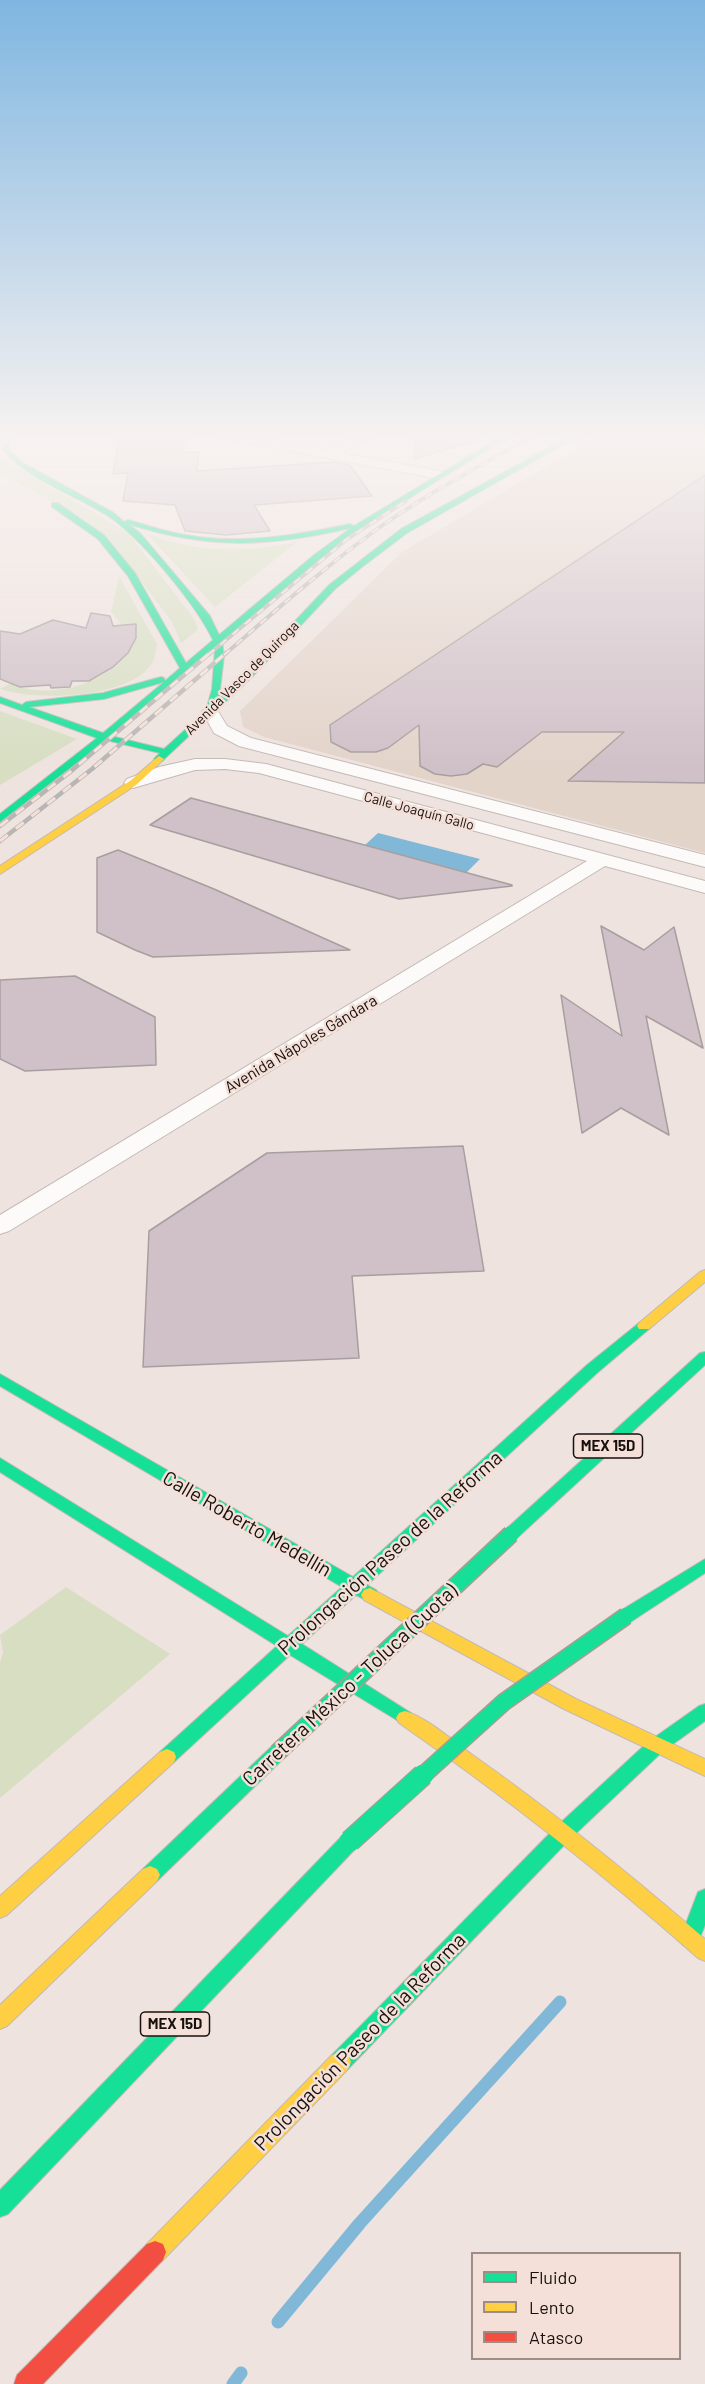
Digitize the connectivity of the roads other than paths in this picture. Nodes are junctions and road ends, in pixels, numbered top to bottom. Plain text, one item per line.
1 (108, 545) edge
2 (146, 545) edge
3 (333, 545) edge
4 (385, 545) edge
5 (317, 557) junction
6 (359, 565) junction
7 (219, 641) junction
8 (180, 670) junction
9 (0, 700) edge
10 (15, 705) junction
11 (210, 711) junction
12 (104, 737) junction
13 (166, 752) junction
14 (286, 752) junction
15 (260, 768) junction
16 (133, 783) junction
17 (0, 819) edge
18 (600, 861) junction
19 (705, 861) edge
20 (0, 871) edge
21 (705, 887) edge
22 (0, 1226) edge
23 (705, 1275) edge
24 (705, 1357) edge
25 (0, 1379) edge
26 (0, 1464) edge
27 (705, 1565) edge
28 (353, 1586) junction
29 (290, 1644) junction
30 (705, 1711) edge
31 (655, 1747) junction
32 (705, 1768) edge
33 (564, 1832) junction
34 (705, 1898) edge
35 (0, 1908) edge
36 (690, 1939) junction
37 (705, 1952) edge
38 (0, 2019) edge
39 (0, 2206) edge
40 (26, 2384) edge

1 - 8 main road
2 - 7 main road
3 - 5 main road
4 - 6 main road, Avenida Vasco de Quiroga
5 - 6 main road
5 - 7 main road
6 - 11 main road, Avenida Vasco de Quiroga
7 - 8 main road
7 - 11 main road
8 - 10 main road
8 - 12 main road
9 - 10 main road
10 - 12 main road
11 - 13 main road, Avenida Vasco de Quiroga
11 - 14 street, Calle Joaquín Gallo
12 - 13 main road
12 - 17 main road
13 - 16 main road, Avenida Vasco de Quiroga
14 - 15 street
14 - 19 street, Calle Joaquín Gallo
15 - 16 street, Calle Joaquín Gallo
15 - 18 street, Calle Joaquín Gallo
16 - 20 main road, Avenida Vasco de Quiroga
18 - 21 street, Calle Joaquín Gallo
18 - 22 street, Avenida Nápoles Gándara
23 - 28 main road, Prolongación Paseo de la Reforma
24 - 38 main road, Carretera México - Toluca (Cuota) / MEX 15D, bridge
25 - 28 main road, Calle Roberto Medellín
26 - 29 main road
27 - 39 main road, MEX 15D, bridge
28 - 29 main road, Prolongación Paseo de la Reforma
28 - 31 main road, Calle Roberto Medellín
29 - 33 main road
29 - 35 main road, Prolongación Paseo de la Reforma
30 - 31 main road, Prolongación Paseo de la Reforma
31 - 32 main road, Calle Roberto Medellín
31 - 33 main road, Prolongación Paseo de la Reforma
33 - 36 main road
33 - 40 main road, Prolongación Paseo de la Reforma
34 - 36 main road
36 - 37 main road

